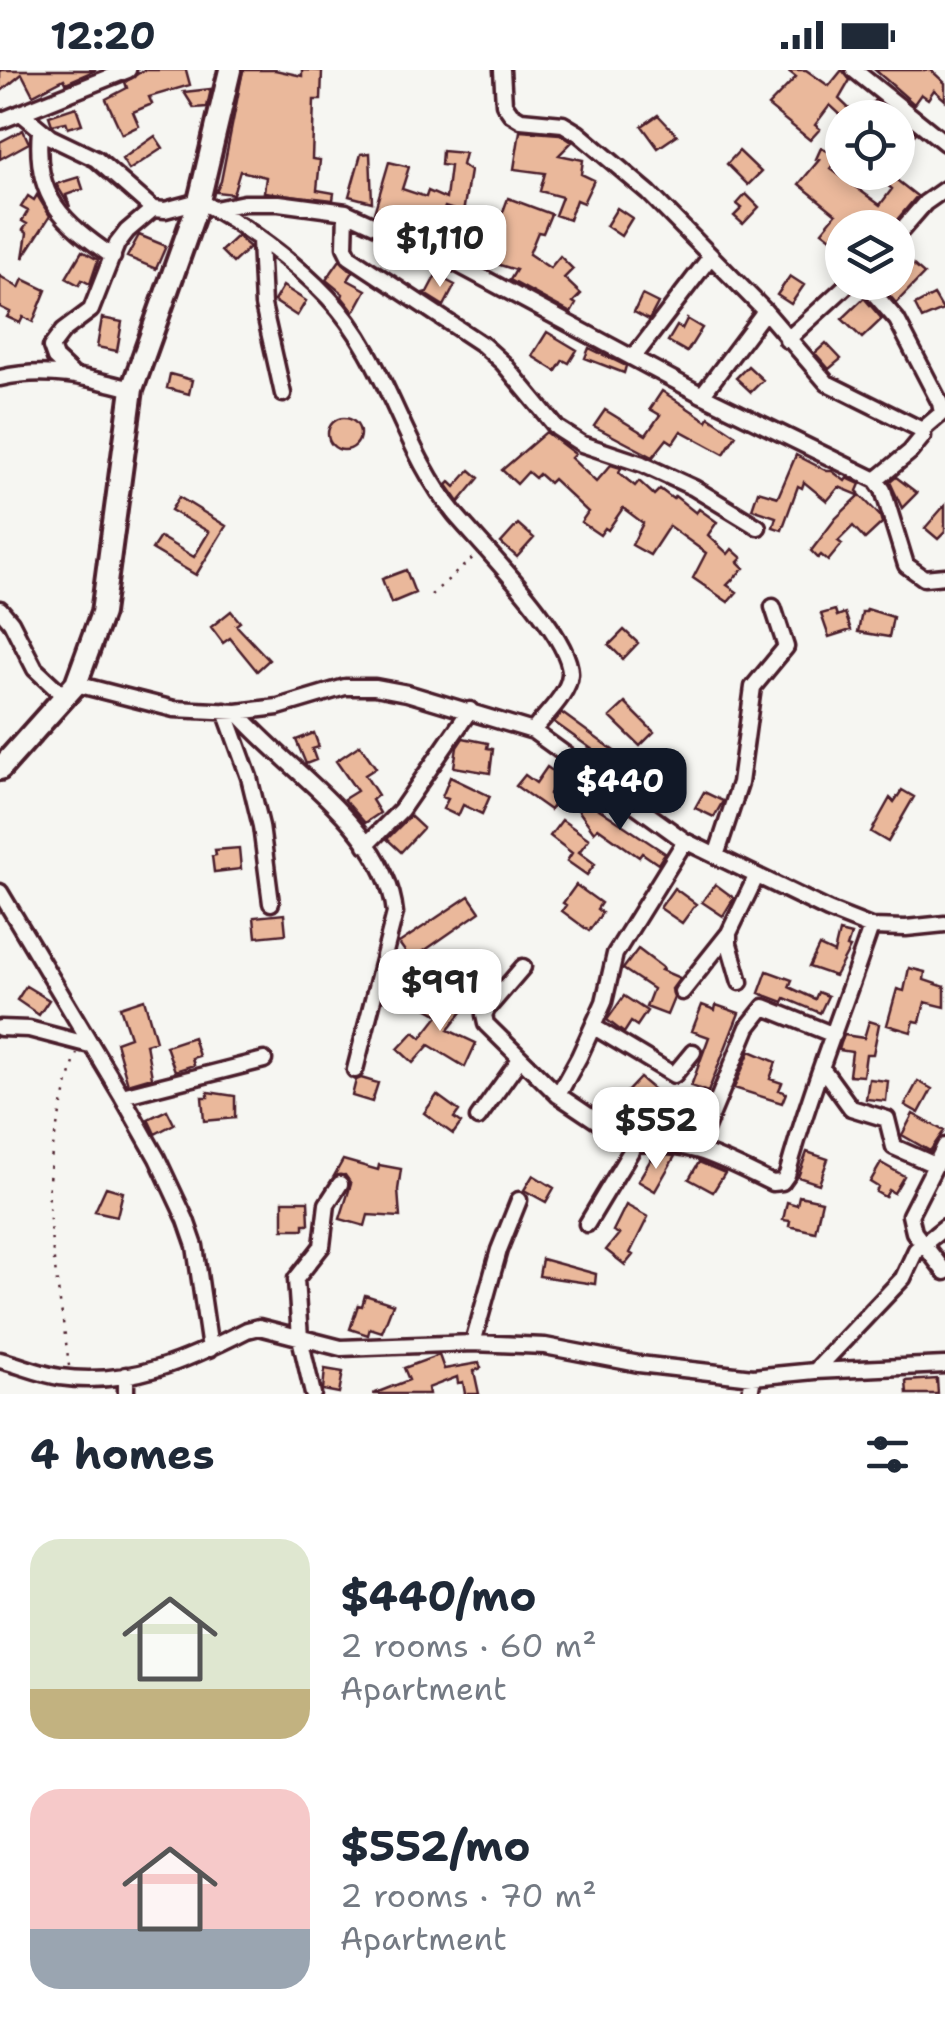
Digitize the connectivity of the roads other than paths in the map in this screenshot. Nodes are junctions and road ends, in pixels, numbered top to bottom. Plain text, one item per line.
1 (128, 70) edge
2 (230, 70) edge
3 (854, 70) edge
4 (503, 71) edge
5 (20, 112) junction
6 (0, 121) edge
7 (40, 130) junction
8 (945, 142) edge
9 (945, 189) edge
10 (207, 205) junction
11 (153, 209) junction
12 (346, 212) junction
13 (915, 214) edge
14 (260, 240) junction
15 (711, 256) junction
16 (113, 258) junction
17 (830, 300) edge
18 (880, 300) edge
19 (764, 311) junction
20 (787, 340) junction
21 (632, 358) junction
22 (71, 373) junction
23 (0, 378) edge
24 (132, 388) junction
25 (283, 394) dead end
26 (702, 396) junction
27 (922, 430) junction
28 (876, 480) junction
29 (758, 527) dead end
30 (945, 576) edge
31 (773, 607) dead end
32 (0, 609) edge
33 (72, 691) junction
34 (470, 710) junction
35 (231, 712) junction
36 (532, 732) junction
37 (0, 768) edge
38 (686, 841) junction
39 (366, 845) junction
40 (716, 856) junction
41 (756, 877) junction
42 (0, 892) edge
43 (271, 903) dead end
44 (945, 924) edge
45 (872, 926) junction
46 (730, 933) junction
47 (524, 967) dead end
48 (740, 982) dead end
49 (682, 992) dead end
50 (594, 1027) junction
51 (0, 1028) edge
52 (834, 1036) junction
53 (85, 1044) junction
54 (693, 1052) dead end
55 (520, 1059) junction
56 (264, 1060) dead end
57 (822, 1068) junction
58 (355, 1070) dead end
59 (558, 1095) junction
60 (122, 1096) junction
61 (478, 1118) dead end
62 (632, 1144) junction
63 (945, 1146) edge
64 (698, 1150) junction
65 (935, 1165) junction
66 (340, 1184) dead end
67 (520, 1200) dead end
68 (587, 1224) dead end
69 (945, 1227) edge
70 (924, 1244) junction
71 (945, 1272) edge
72 (300, 1338) junction
73 (473, 1343) junction
74 (210, 1349) junction
75 (0, 1360) edge
76 (945, 1365) edge
77 (815, 1371) junction
78 (126, 1375) junction
79 (66, 1377) junction
80 (753, 1377) junction
81 (62, 1394) edge
82 (126, 1394) edge
83 (313, 1394) edge
84 (750, 1394) edge

1 - 5 street
2 - 10 street
3 - 8 street
4 - 15 street
5 - 6 street
5 - 7 street
7 - 11 street
7 - 16 street
9 - 13 street
10 - 11 street
10 - 12 street
10 - 14 street
10 - 24 street
11 - 16 street
12 - 21 street
12 - 29 street
14 - 25 street
14 - 36 street
15 - 19 street
15 - 21 street
16 - 22 street
17 - 20 street
18 - 27 street
19 - 20 street
19 - 26 street
20 - 27 street
21 - 26 street
22 - 23 street
22 - 24 street
24 - 33 street
26 - 28 street
27 - 28 street
28 - 30 street
31 - 40 street
32 - 33 street
33 - 35 street
33 - 37 street
34 - 35 street
34 - 36 street
34 - 39 street
35 - 39 street
35 - 43 street
36 - 38 street
38 - 40 street
38 - 50 street
39 - 58 street
40 - 41 street
41 - 45 street
41 - 46 street
42 - 53 street
44 - 45 street
45 - 52 street
46 - 48 street
46 - 49 street
47 - 55 street
50 - 54 street
50 - 59 street
51 - 53 street
52 - 57 street
52 - 64 street
53 - 60 street
55 - 59 street
55 - 61 street
56 - 60 street
57 - 64 street
57 - 65 street
59 - 62 street
60 - 74 street
62 - 64 street
62 - 68 street
63 - 65 street
65 - 70 street
66 - 72 street
67 - 73 street
69 - 70 street
70 - 71 street
70 - 77 street
72 - 73 street
72 - 74 street
72 - 83 street
73 - 80 street
74 - 78 street
75 - 79 street
76 - 77 street
77 - 80 street
78 - 79 street
78 - 82 street
79 - 81 street
80 - 84 street

